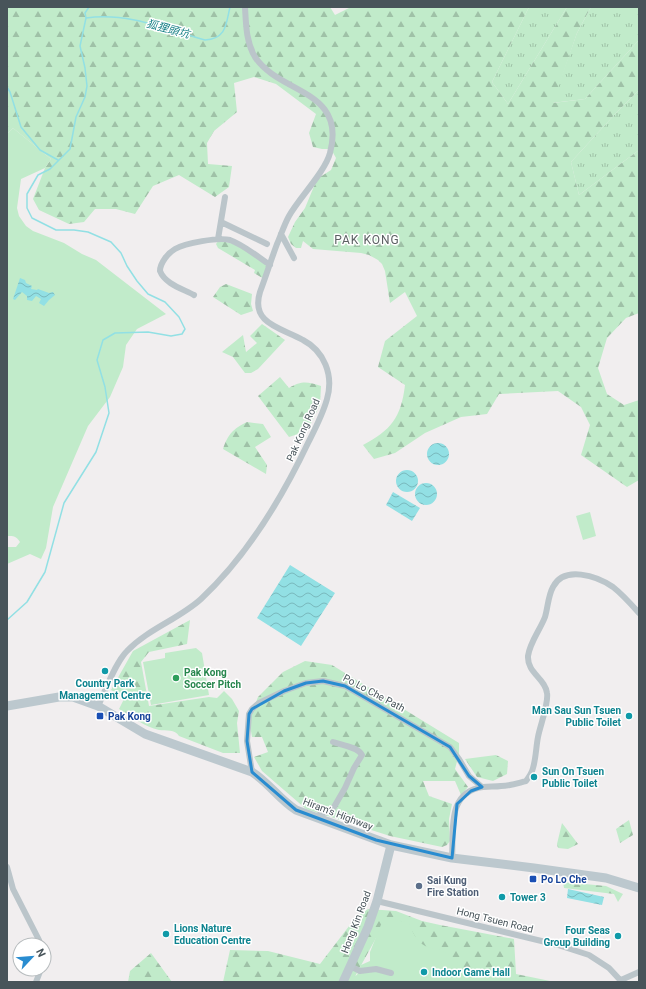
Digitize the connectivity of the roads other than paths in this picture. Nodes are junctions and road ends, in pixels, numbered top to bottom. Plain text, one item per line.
1 (245, 7) edge
2 (225, 197) dead end
3 (221, 222) junction
4 (281, 234) junction
5 (218, 239) junction
6 (267, 244) dead end
7 (294, 258) dead end
8 (270, 265) junction
9 (194, 295) dead end
10 (639, 612) edge
11 (7, 706) edge
12 (98, 706) junction
13 (334, 742) dead end
14 (252, 772) junction
15 (482, 786) junction
16 (314, 816) junction
17 (391, 845) junction
18 (452, 858) junction
19 (7, 867) edge
20 (639, 888) edge
21 (377, 901) junction
22 (37, 937) edge
23 (350, 966) junction
24 (639, 972) edge
25 (391, 973) dead end
26 (622, 981) edge
27 (343, 982) edge

1 - 4 street, Pak Kong Road
2 - 3 street
3 - 5 street
3 - 6 street
4 - 7 street
4 - 8 street, Pak Kong Road
5 - 8 street
5 - 9 street
8 - 12 street, Pak Kong Road
10 - 15 street
11 - 12 main road, Hiram's Highway
12 - 14 main road, Hiram's Highway
13 - 16 street
14 - 15 street, Po Lo Che Path
14 - 16 main road, Hiram's Highway
15 - 18 street
16 - 17 main road, Hiram's Highway
17 - 18 main road, Hiram's Highway
17 - 21 main road, Hong Kin Road
18 - 20 main road, Hiram's Highway
19 - 22 street
21 - 23 main road, Hong Kin Road
21 - 26 street, Hong Tsuen Road
23 - 25 street
23 - 27 main road, Hong Kin Road
24 - 26 street

